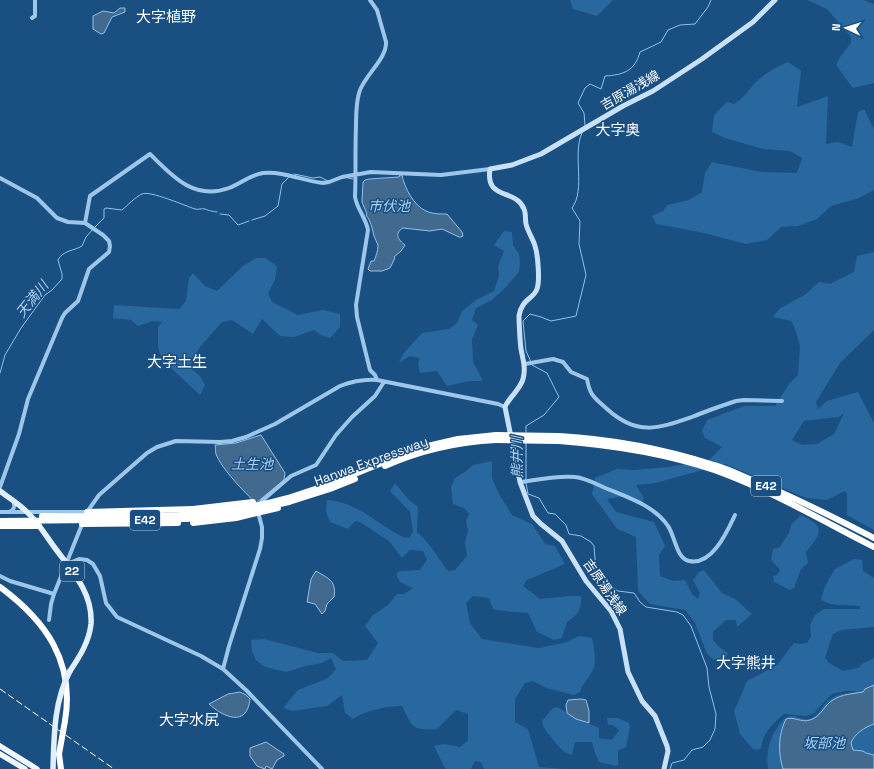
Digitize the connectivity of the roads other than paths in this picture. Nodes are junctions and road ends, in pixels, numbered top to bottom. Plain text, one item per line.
1 (35, 0) edge
2 (370, 0) edge
3 (775, 0) edge
4 (32, 18) dead end
5 (490, 169) junction
6 (356, 174) junction
7 (0, 178) edge
8 (85, 223) junction
9 (525, 364) junction
10 (377, 380) junction
11 (384, 382) junction
12 (782, 401) dead end
13 (505, 407) junction
14 (496, 438) junction
15 (520, 482) junction
16 (0, 487) edge
17 (0, 492) edge
18 (13, 500) junction
19 (288, 500) junction
20 (0, 512) edge
21 (9, 512) junction
22 (27, 512) junction
23 (87, 512) junction
24 (815, 512) junction
25 (735, 515) dead end
26 (0, 517) edge
27 (0, 521) edge
28 (82, 524) junction
29 (831, 524) junction
30 (3, 526) edge
31 (39, 526) junction
32 (874, 535) edge
33 (874, 538) edge
34 (874, 547) edge
35 (874, 551) edge
36 (67, 564) junction
37 (0, 576) edge
38 (0, 587) edge
39 (54, 594) junction
40 (49, 620) dead end
41 (223, 669) junction
42 (0, 746) edge
43 (0, 754) edge
44 (25, 767) edge
45 (37, 769) edge
46 (53, 769) edge
47 (61, 769) edge
48 (322, 769) edge
49 (664, 769) edge

1 - 4 street
2 - 6 street
3 - 5 main road, 吉原湯浅線
5 - 6 street
5 - 9 main road
6 - 8 street
6 - 10 street
7 - 8 street
8 - 16 street
9 - 12 street
9 - 13 main road
10 - 11 street
10 - 23 street
11 - 13 street
11 - 41 street
13 - 15 main road, 吉原湯浅線
14 - 19 highway, Hanwa Expressway / E42
14 - 19 highway, Hanwa Expressway / E42
14 - 24 highway, Hanwa Expressway / E42, bridge
15 - 25 street
15 - 49 main road, 吉原湯浅線
17 - 18 main road, 22
18 - 21 street
18 - 22 main road, 22
19 - 23 highway, bridge
19 - 26 highway, Hanwa Expressway / E42, bridge
19 - 27 highway, Hanwa Expressway / E42, bridge
19 - 28 highway, bridge
20 - 21 street
21 - 22 street
22 - 23 street
22 - 31 main road, 22
23 - 28 street
24 - 29 highway, Hanwa Expressway / E42
24 - 32 highway
24 - 33 highway, Hanwa Expressway / E42
28 - 36 street
29 - 34 highway, Hanwa Expressway / E42
29 - 35 highway
30 - 31 highway
31 - 36 main road, 22
36 - 39 street
36 - 41 street
36 - 46 main road, 22, bridge
37 - 39 street
38 - 47 highway, bridge
39 - 40 street
41 - 48 street
42 - 44 highway
43 - 44 highway
44 - 45 highway

